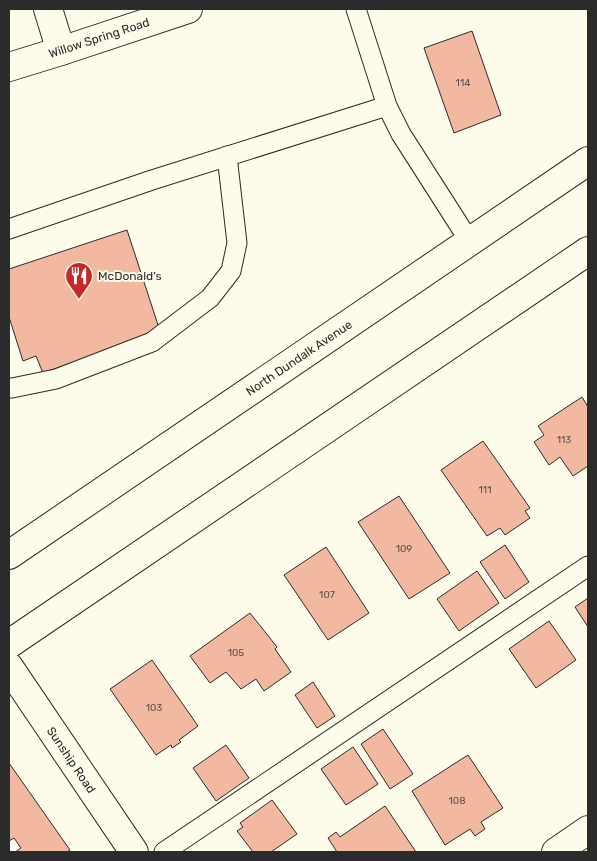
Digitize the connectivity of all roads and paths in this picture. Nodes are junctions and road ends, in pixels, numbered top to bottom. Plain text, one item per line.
1 (48, 9) edge
2 (188, 9) edge
3 (356, 9) edge
4 (61, 51) junction
5 (9, 67) edge
6 (387, 106) junction
7 (227, 156) junction
8 (588, 161) edge
9 (9, 229) edge
10 (470, 242) junction
11 (588, 251) edge
12 (9, 388) edge
13 (9, 555) edge
14 (588, 566) edge
15 (9, 644) edge
16 (9, 667) edge
17 (588, 830) edge
18 (134, 852) edge
19 (164, 852) edge
20 (556, 852) edge

1 - 4 main road
2 - 4 main road, Willow Spring Road
3 - 6 lane
4 - 5 main road, Willow Spring Road
6 - 7 lane
6 - 10 lane
7 - 9 lane
7 - 12 lane
8 - 10 main road, North Dundalk Avenue
10 - 13 main road, North Dundalk Avenue
11 - 15 main road
14 - 19 lane
16 - 18 main road, Sunship Road
17 - 20 main road

